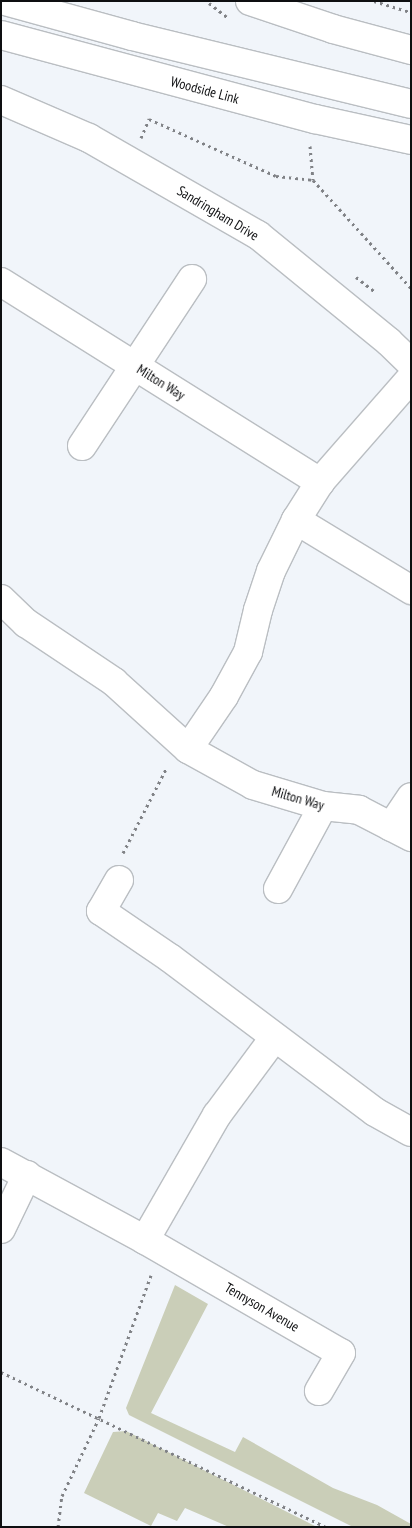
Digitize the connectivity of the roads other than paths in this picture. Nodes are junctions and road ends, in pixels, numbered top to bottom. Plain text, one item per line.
1 (5, 1) edge
2 (250, 1) edge
3 (1, 36) edge
4 (411, 50) edge
5 (1, 100) edge
6 (411, 104) edge
7 (411, 140) edge
8 (192, 279) dead end
9 (1, 282) edge
10 (411, 363) edge
11 (134, 365) junction
12 (411, 378) edge
13 (82, 446) dead end
14 (320, 482) junction
15 (296, 520) junction
16 (411, 590) edge
17 (1, 599) edge
18 (188, 748) junction
19 (411, 797) edge
20 (323, 806) junction
21 (401, 832) edge
22 (119, 880) road end
23 (278, 889) dead end
24 (274, 1038) junction
25 (411, 1132) edge
26 (1, 1162) edge
27 (27, 1175) junction
28 (1, 1229) edge
29 (146, 1240) junction
30 (319, 1391) dead end

1 - 6 street
2 - 4 street
3 - 7 street, Woodside Link
5 - 10 street, Sandringham Drive
8 - 11 street
9 - 11 street, Milton Way
11 - 13 street
11 - 14 street, Milton Way
12 - 14 street
14 - 15 street
15 - 16 street
15 - 18 street
17 - 18 street, Milton Way
18 - 20 street, Milton Way
19 - 21 street
20 - 21 street, Milton Way
20 - 23 street
22 - 24 street
24 - 25 street
24 - 29 street
26 - 27 street, Tennyson Avenue
27 - 28 street
27 - 29 street, Tennyson Avenue
29 - 30 street, Tennyson Avenue

